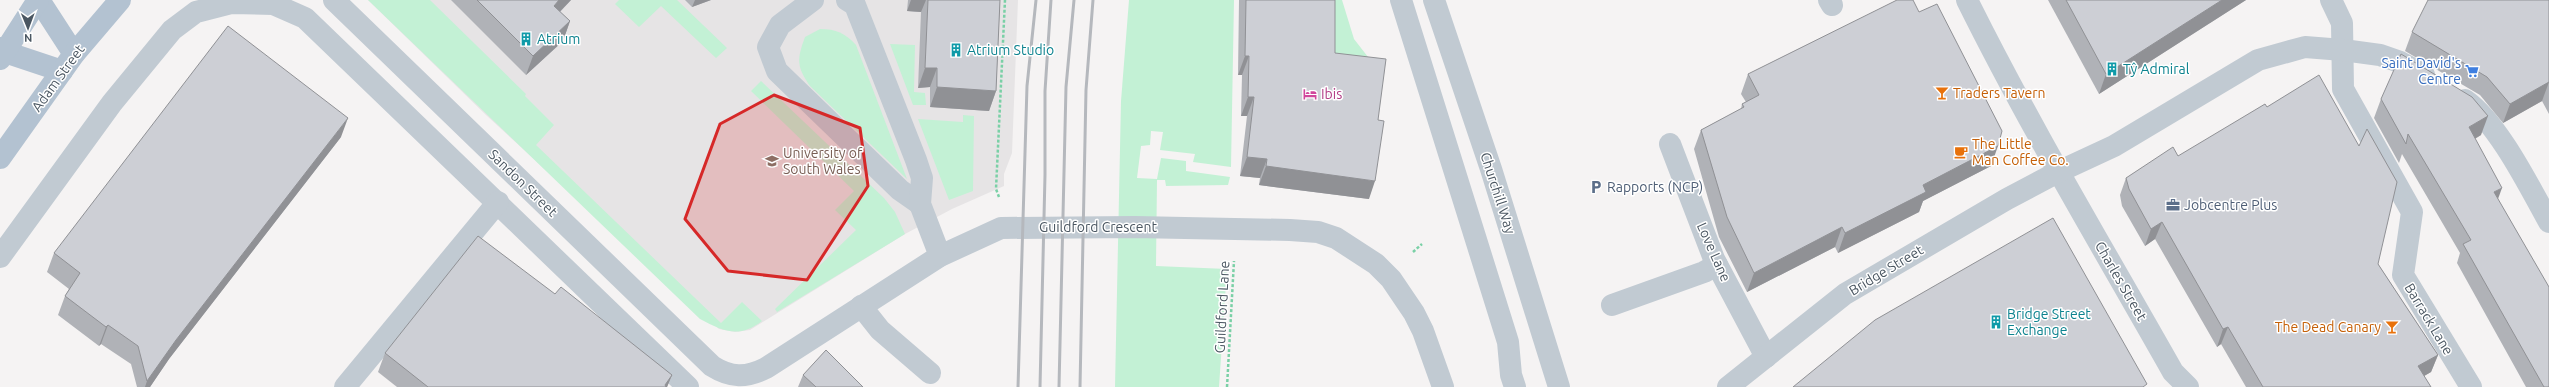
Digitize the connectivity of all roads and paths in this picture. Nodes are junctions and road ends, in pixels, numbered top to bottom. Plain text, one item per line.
1 (38, 0) edge
2 (120, 0) edge
3 (334, 0) edge
4 (813, 0) edge
5 (847, 0) edge
6 (1005, 0) edge
7 (1401, 0) edge
8 (1434, 0) edge
9 (1967, 0) edge
10 (2331, 0) edge
11 (2343, 50) junction
12 (2, 53) edge
13 (68, 63) junction
14 (1670, 144) dead end
15 (0, 158) edge
16 (2058, 172) junction
17 (1000, 199) dead end
18 (498, 202) junction
19 (920, 204) junction
20 (2549, 222) edge
21 (1235, 229) junction
22 (1422, 244) dead end
23 (1413, 252) dead end
24 (940, 256) junction
25 (0, 257) edge
26 (1718, 265) junction
27 (861, 306) junction
28 (1612, 306) dead end
29 (1766, 357) junction
30 (712, 366) joint
31 (930, 374) dead end
32 (742, 382) edge
33 (345, 387) edge
34 (688, 387) edge
35 (1227, 387) edge
36 (1443, 387) edge
37 (1515, 387) edge
38 (1559, 387) edge
39 (1728, 387) edge
40 (2188, 387) edge
41 (2471, 387) edge

1 - 12 main road
1 - 13 main road
2 - 13 main road, Adam Street
3 - 30 street, Sandon Street
4 - 19 street
5 - 19 street
6 - 17 path
7 - 37 street
8 - 38 street, Churchill Way
9 - 16 street, Charles Street
10 - 11 street, Barrack Lane
11 - 16 street, Bridge Street
11 - 20 street, Bridge Street
11 - 41 street, Barrack Lane
12 - 13 main road
13 - 15 main road, Adam Street
14 - 26 street, Love Lane
16 - 29 street, Bridge Street
16 - 40 street, Charles Street
18 - 25 street
18 - 33 street
18 - 34 street
19 - 24 street
21 - 24 street, Guildford Crescent
21 - 35 path, Guildford Lane
21 - 36 street, Guildford Crescent
22 - 23 path
24 - 27 street, Guildford Crescent
26 - 28 street
26 - 29 street, Love Lane
27 - 31 street
27 - 32 street, Guildford Crescent
29 - 39 street, Bridge Street
30 - 32 street, Guildford Crescent

